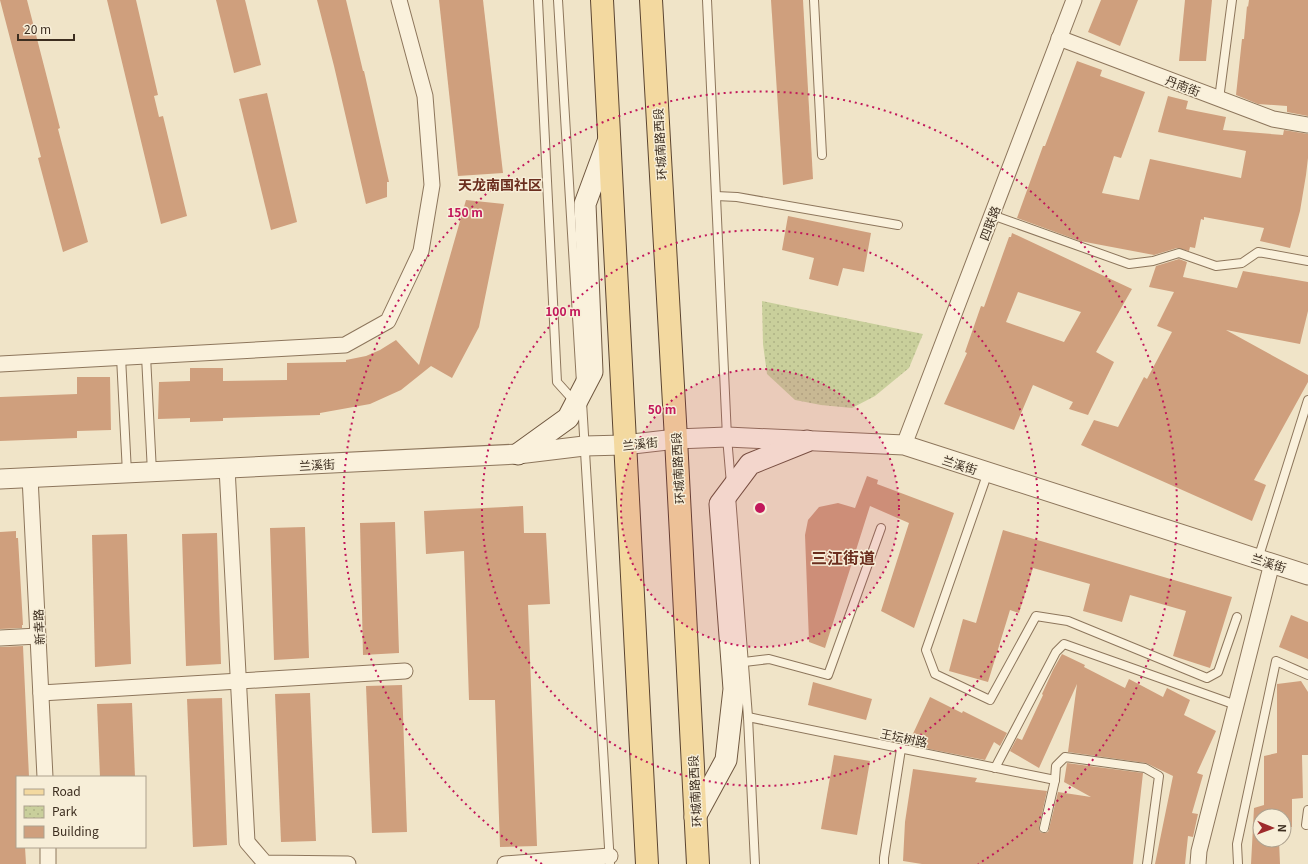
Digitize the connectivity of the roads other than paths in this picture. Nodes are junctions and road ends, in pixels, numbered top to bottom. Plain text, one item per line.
1 (399, 0) edge
2 (538, 0) edge
3 (558, 0) edge
4 (602, 0) edge
5 (651, 0) edge
6 (707, 0) edge
7 (814, 0) edge
8 (1074, 0) edge
9 (1232, 0) edge
10 (1059, 38) junction
11 (1220, 99) junction
12 (1308, 125) edge
13 (609, 139) junction
14 (822, 155) dead end
15 (716, 196) junction
16 (992, 215) junction
17 (898, 225) dead end
18 (1308, 261) edge
19 (146, 356) junction
20 (121, 357) junction
21 (0, 364) edge
22 (579, 398) junction
23 (1308, 400) edge
24 (727, 437) junction
25 (676, 439) junction
26 (807, 441) junction
27 (624, 445) junction
28 (584, 446) junction
29 (904, 446) junction
30 (518, 454) junction
31 (227, 468) junction
32 (127, 472) junction
33 (152, 472) junction
34 (988, 472) junction
35 (30, 477) junction
36 (0, 479) edge
37 (731, 490) junction
38 (881, 528) dead end
39 (1265, 561) junction
40 (1308, 575) edge
41 (1237, 617) dead end
42 (38, 636) junction
43 (0, 638) edge
44 (744, 662) junction
45 (406, 672) dead end
46 (1308, 675) edge
47 (238, 681) junction
48 (41, 693) junction
49 (1236, 706) junction
50 (748, 717) junction
51 (901, 749) junction
52 (995, 768) junction
53 (45, 776) edge
54 (1055, 780) junction
55 (1308, 810) edge
56 (695, 817) junction
57 (1306, 825) dead end
58 (1044, 828) dead end
59 (48, 848) edge
60 (610, 860) edge
61 (48, 864) edge
62 (348, 864) edge
63 (505, 864) edge
64 (647, 864) edge
65 (698, 864) edge
66 (755, 864) edge
67 (884, 864) edge
68 (1147, 864) edge
69 (1198, 864) edge
70 (1238, 864) edge

1 - 19 street
2 - 22 lane
3 - 22 lane
4 - 13 main road
5 - 25 main road, 环城南路西段
6 - 15 lane
7 - 14 lane
8 - 10 street, 四联路
9 - 11 lane
10 - 11 street, 丹南街
10 - 16 street, 四联路
11 - 12 street, 丹南街
13 - 22 main road
13 - 27 main road
15 - 17 lane
15 - 24 lane
16 - 18 lane
16 - 29 street, 四联路
19 - 20 street
19 - 33 lane
20 - 21 street
20 - 32 lane
22 - 28 lane
22 - 30 main road
23 - 39 lane
24 - 25 street, 兰溪街
24 - 26 street, 兰溪街
24 - 37 lane
25 - 27 street, 兰溪街
25 - 56 main road, 环城南路西段
26 - 29 street, 兰溪街
26 - 37 main road
27 - 28 street, 兰溪街
27 - 64 main road
28 - 30 street, 兰溪街
28 - 60 lane
29 - 34 street, 兰溪街
30 - 31 street, 兰溪街
31 - 33 street, 兰溪街
31 - 47 street
32 - 33 street, 兰溪街
32 - 35 street, 兰溪街
34 - 39 street, 兰溪街
34 - 41 lane
35 - 36 street, 兰溪街
35 - 42 street, 新幸路
37 - 44 lane
37 - 56 main road
38 - 44 lane
39 - 40 street, 兰溪街
39 - 49 street
42 - 43 street
42 - 48 street, 新幸路
44 - 50 lane
45 - 47 street
46 - 70 lane
47 - 48 street
47 - 62 street
48 - 53 street, 新幸路
49 - 52 lane
49 - 69 street
50 - 51 lane, 王坛树路
50 - 66 lane
51 - 52 lane, 王坛树路
51 - 67 lane
52 - 54 lane, 王坛树路
54 - 58 lane
54 - 68 lane
55 - 57 lane
56 - 65 main road, 环城南路西段
59 - 61 street
60 - 63 street

